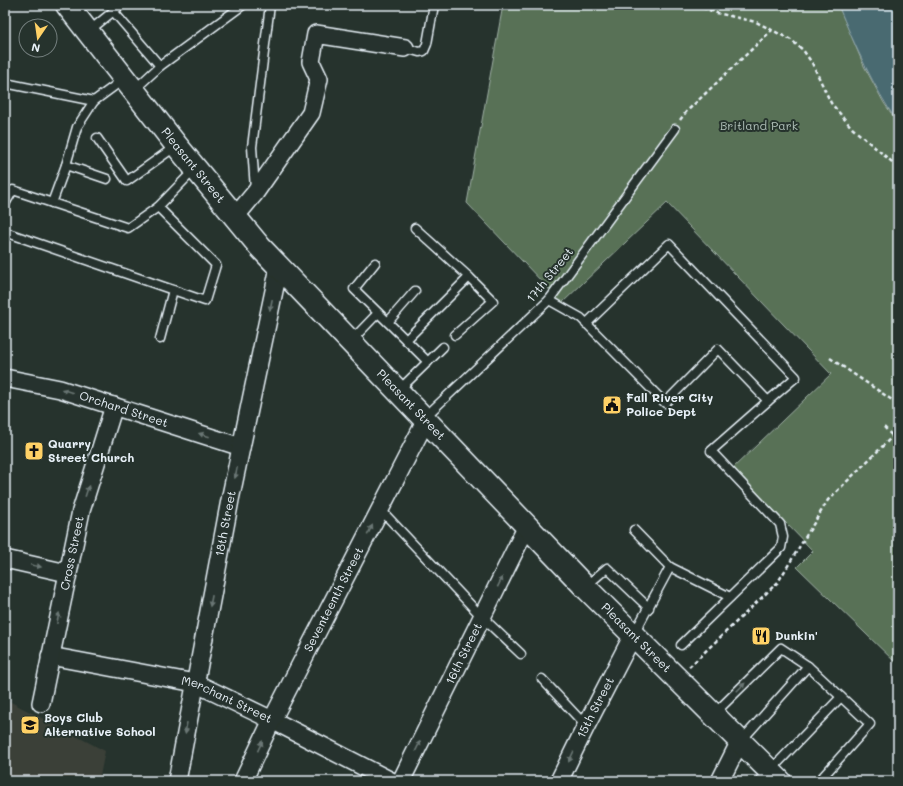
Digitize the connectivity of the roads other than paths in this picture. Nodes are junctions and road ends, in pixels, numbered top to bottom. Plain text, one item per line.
1 (68, 5) edge
2 (243, 5) edge
3 (270, 5) edge
4 (434, 5) edge
5 (118, 7) edge
6 (88, 31) junction
7 (405, 48) joint
8 (160, 66) junction
9 (5, 83) edge
10 (129, 84) junction
11 (94, 101) junction
12 (675, 129) road end
13 (97, 138) dead end
14 (176, 146) junction
15 (66, 165) junction
16 (196, 169) junction
17 (107, 178) dead end
18 (255, 194) junction
19 (52, 203) junction
20 (5, 204) edge
21 (158, 207) junction
22 (235, 217) junction
23 (416, 228) dead end
24 (5, 232) edge
25 (375, 263) dead end
26 (279, 266) junction
27 (469, 277) junction
28 (173, 290) junction
29 (415, 291) dead end
30 (549, 300) junction
31 (378, 313) junction
32 (388, 322) junction
33 (586, 324) junction
34 (455, 335) dead end
35 (160, 339) dead end
36 (406, 340) junction
37 (351, 341) junction
38 (443, 347) dead end
39 (428, 362) junction
40 (5, 378) edge
41 (398, 391) junction
42 (768, 401) junction
43 (114, 406) junction
44 (425, 419) junction
45 (242, 447) junction
46 (380, 509) junction
47 (527, 526) junction
48 (634, 530) dead end
49 (5, 559) edge
50 (670, 567) junction
51 (67, 573) junction
52 (586, 587) junction
53 (730, 597) junction
54 (649, 608) junction
55 (482, 617) junction
56 (633, 635) junction
57 (681, 645) dead end
58 (521, 654) dead end
59 (50, 656) junction
60 (808, 666) junction
61 (542, 679) dead end
62 (195, 683) junction
63 (841, 697) junction
64 (41, 702) dead end
65 (714, 715) junction
66 (272, 720) junction
67 (586, 726) junction
68 (740, 741) junction
69 (770, 778) edge
70 (177, 781) edge
71 (243, 781) edge
72 (391, 781) edge
73 (401, 781) edge
74 (559, 781) edge
75 (720, 781) edge
76 (820, 781) edge

1 - 6 main road, Pleasant Street
2 - 8 lane
3 - 18 lane
4 - 7 lane
5 - 6 lane
5 - 8 lane
6 - 10 main road, Pleasant Street
7 - 18 street
8 - 10 lane
9 - 11 lane
10 - 11 lane
10 - 14 main road, Pleasant Street
11 - 15 lane
12 - 30 lane, 17th Street
13 - 14 lane
14 - 16 main road, Pleasant Street
15 - 17 lane
15 - 19 lane
16 - 21 lane
16 - 22 main road, Pleasant Street
18 - 22 street
19 - 20 lane
19 - 21 lane
21 - 28 lane
22 - 26 main road, Pleasant Street
23 - 27 lane
24 - 28 lane
25 - 31 lane
26 - 37 main road, Pleasant Street
26 -> 45 street, 18th Street
27 - 34 lane
27 - 36 lane
28 - 35 lane
29 - 32 lane
30 - 33 lane
30 - 44 lane, 17th Street
31 - 32 lane
31 - 37 lane
32 - 36 lane
33 - 42 lane
33 - 42 lane
36 - 39 lane
37 - 41 main road, Pleasant Street
38 - 39 lane
39 - 41 lane
43 -> 40 street, Orchard Street
41 - 44 main road, Pleasant Street
42 - 53 lane
45 -> 43 street, Orchard Street
51 -> 43 street, Cross Street
44 - 46 street, Seventeenth Street
44 - 47 main road, Pleasant Street
45 -> 62 street, 18th Street
46 - 55 lane
66 -> 46 street, Seventeenth Street
47 - 52 main road, Pleasant Street
55 -> 47 street, 16th Street
48 - 50 lane
49 -> 51 street
50 - 53 lane
50 - 54 lane
59 -> 51 street, Cross Street
52 - 54 lane
52 - 56 main road, Pleasant Street
53 - 57 lane
54 - 56 lane
55 - 58 lane
73 -> 55 street, 16th Street
56 - 65 main road, Pleasant Street
56 - 67 street, 15th Street
59 - 62 street, Merchant Street
59 - 64 street, Cross Street
60 - 63 lane
65 -> 60 lane
60 - 68 lane
61 - 67 lane
62 - 66 street, Merchant Street
62 -> 70 street, 18th Street
63 - 69 lane
63 - 76 lane
65 - 68 main road, Pleasant Street
71 -> 66 street, Seventeenth Street
66 - 72 street, Merchant Street
67 -> 74 street, 15th Street
68 - 69 main road, Pleasant Street
68 - 75 street

